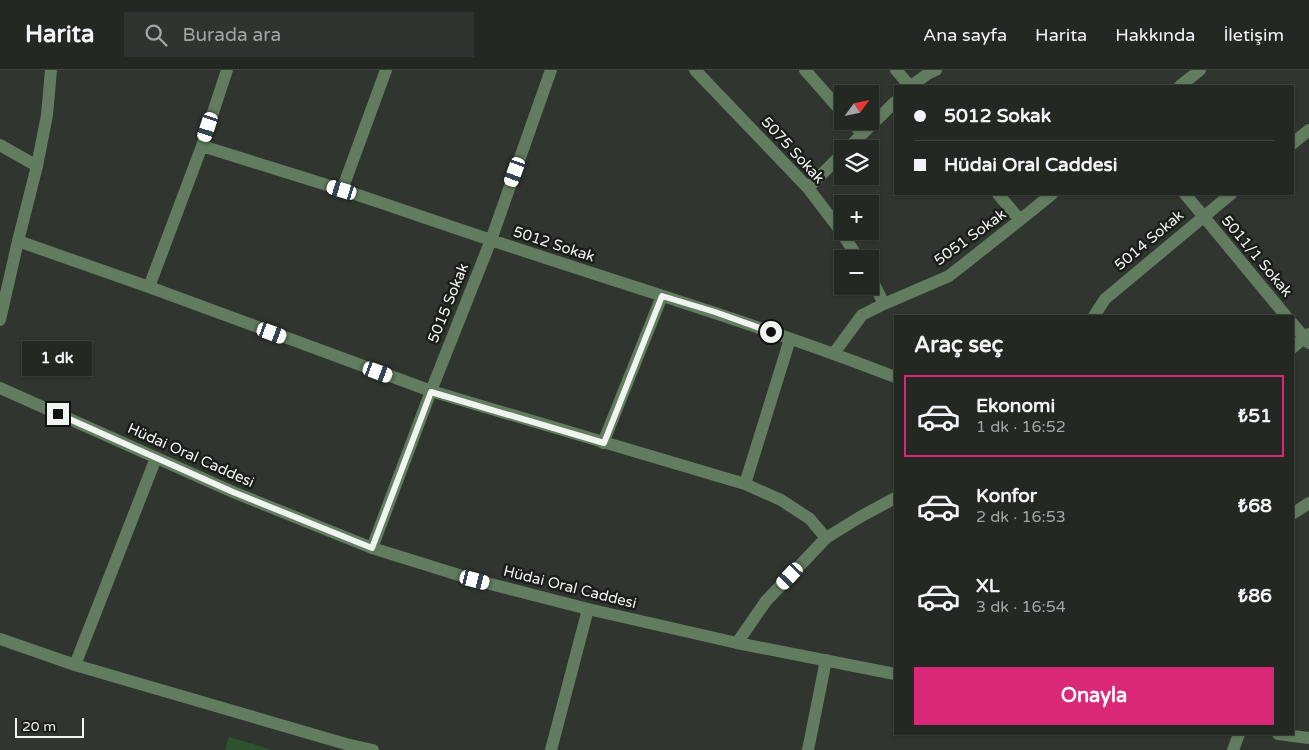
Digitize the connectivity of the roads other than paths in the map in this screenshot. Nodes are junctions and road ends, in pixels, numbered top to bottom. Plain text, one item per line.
1 (51, 70) edge
2 (227, 70) edge
3 (386, 70) edge
4 (551, 70) edge
5 (694, 70) edge
6 (805, 70) edge
7 (896, 70) edge
8 (936, 70) edge
9 (1200, 70) edge
10 (910, 85) edge
11 (912, 85) edge
12 (1181, 85) edge
13 (834, 103) edge
14 (894, 103) edge
15 (859, 130) edge
16 (1309, 130) edge
17 (862, 134) junction
18 (856, 140) edge
19 (1294, 142) edge
20 (0, 145) edge
21 (202, 146) junction
22 (834, 162) edge
23 (37, 166) junction
24 (808, 188) junction
25 (342, 190) junction
26 (999, 195) edge
27 (1051, 195) edge
28 (1186, 195) edge
29 (1229, 195) edge
30 (1203, 216) junction
31 (1020, 220) junction
32 (490, 240) junction
33 (18, 241) junction
34 (853, 250) edge
35 (149, 287) junction
36 (879, 294) edge
37 (662, 296) junction
38 (884, 304) junction
39 (1095, 315) edge
40 (1285, 315) edge
41 (0, 320) edge
42 (1294, 326) edge
43 (1308, 338) edge
44 (790, 339) junction
45 (1294, 347) edge
46 (834, 353) junction
47 (894, 377) edge
48 (0, 388) edge
49 (431, 392) junction
50 (604, 443) junction
51 (156, 458) junction
52 (745, 484) junction
53 (894, 499) edge
54 (1309, 503) edge
55 (1294, 513) edge
56 (826, 538) junction
57 (372, 548) junction
58 (588, 609) junction
59 (0, 639) edge
60 (737, 643) junction
61 (826, 660) junction
62 (75, 665) junction
63 (894, 674) edge
64 (1239, 735) edge
65 (1286, 735) edge
66 (1309, 738) edge
67 (373, 750) edge
68 (551, 750) edge
69 (808, 750) edge
70 (1233, 750) edge

1 - 23 street
2 - 21 street
3 - 25 street
4 - 32 street, 5015 Sokak
5 - 24 street, 5075 Sokak
6 - 13 street
7 - 10 street
8 - 11 street
9 - 12 street
14 - 17 street
15 - 17 street
16 - 19 street
17 - 18 street
20 - 23 street
21 - 25 street, 5012 Sokak
21 - 35 street
22 - 24 street
23 - 33 street
24 - 34 street, 5075 Sokak
25 - 32 street, 5012 Sokak
26 - 31 street
27 - 31 street, 5051 Sokak
28 - 30 street, 5011/1 Sokak
29 - 30 street, 5014 Sokak
30 - 39 street, 5014 Sokak
30 - 40 street, 5011/1 Sokak
31 - 38 street, 5051 Sokak
32 - 37 street, 5012 Sokak
32 - 49 street, 5015 Sokak
33 - 35 street
33 - 41 street
35 - 49 street
36 - 38 street
37 - 44 street, 5012 Sokak
37 - 50 street
38 - 46 street, 5051 Sokak
42 - 43 street
43 - 45 street
44 - 46 street, 5012 Sokak
44 - 52 street
46 - 47 street, 5012 Sokak
48 - 51 street, Hüdai Oral Caddesi
49 - 50 street
49 - 57 street, 5015 Sokak
50 - 52 street
51 - 57 street, Hüdai Oral Caddesi
51 - 62 street
52 - 56 street
53 - 56 street
54 - 55 street
56 - 60 street
57 - 58 street, Hüdai Oral Caddesi
58 - 60 street, Hüdai Oral Caddesi
58 - 68 street
59 - 62 street
60 - 61 street, Hüdai Oral Caddesi
61 - 63 street, Hüdai Oral Caddesi
61 - 69 street
62 - 67 street
64 - 70 street
65 - 66 street

